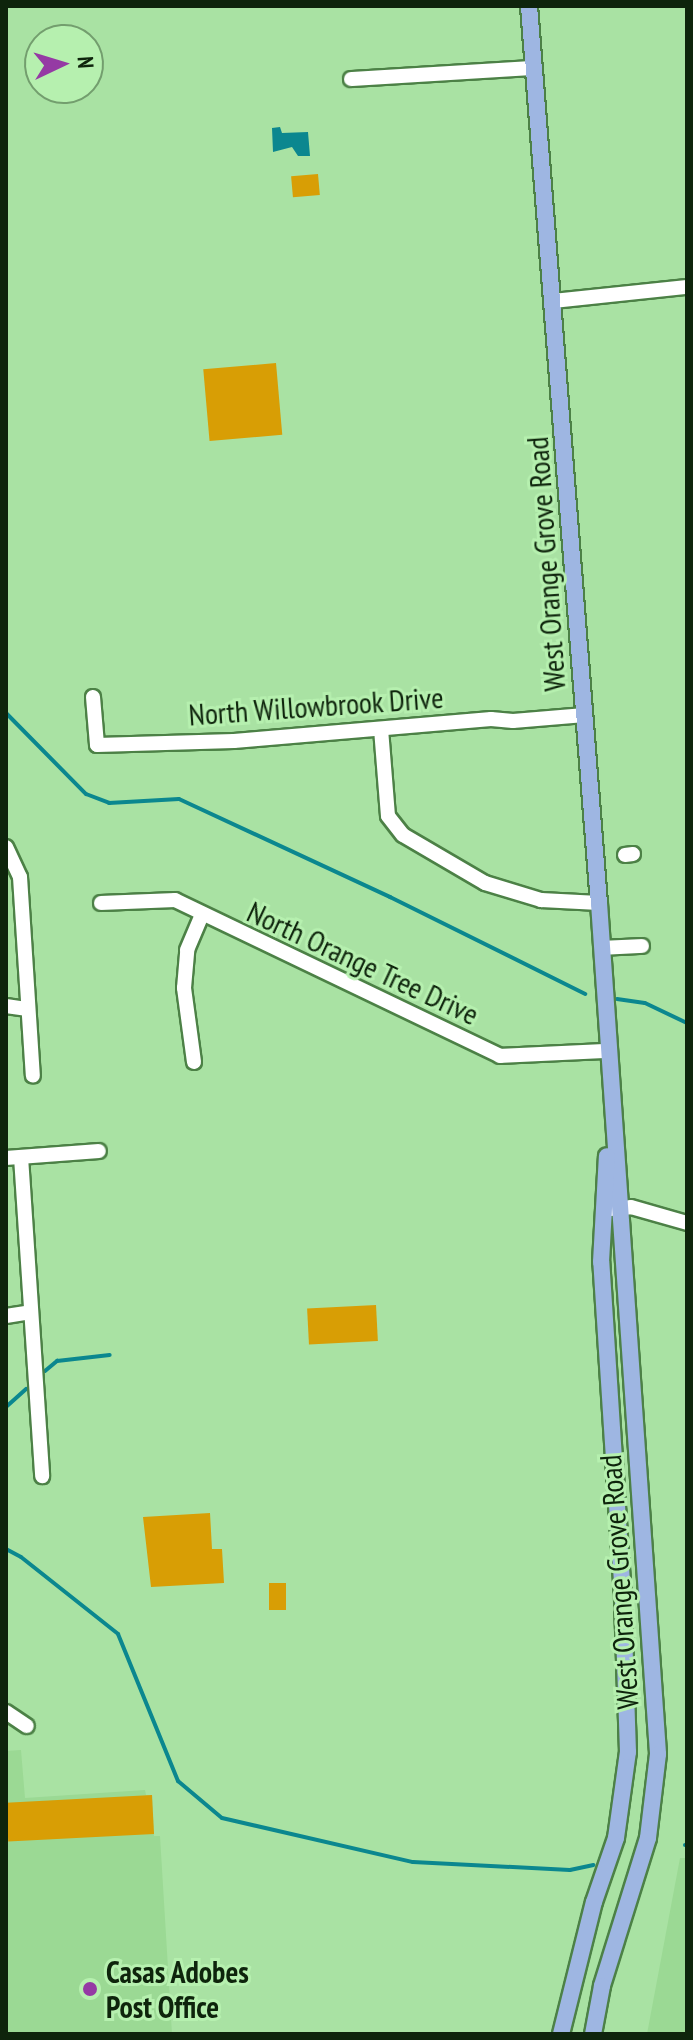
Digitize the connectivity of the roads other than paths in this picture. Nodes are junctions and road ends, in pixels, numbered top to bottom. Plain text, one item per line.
1 (529, 6) edge
2 (533, 68) junction
3 (351, 79) dead end
4 (687, 287) edge
5 (553, 301) junction
6 (93, 697) dead end
7 (585, 715) junction
8 (381, 729) junction
9 (6, 847) edge
10 (101, 903) dead end
11 (599, 903) junction
12 (202, 915) junction
13 (642, 946) dead end
14 (602, 948) junction
15 (6, 1006) edge
16 (28, 1009) junction
17 (608, 1051) junction
18 (194, 1062) dead end
19 (33, 1076) dead end
20 (612, 1119) junction
21 (99, 1151) dead end
22 (14, 1158) edge
23 (619, 1208) junction
24 (602, 1210) junction
25 (687, 1223) edge
26 (31, 1312) junction
27 (6, 1316) edge
28 (42, 1476) dead end
29 (6, 1712) edge
30 (27, 1726) dead end
31 (561, 2034) edge
32 (593, 2034) edge

1 - 2 main road, West Orange Grove Road
2 - 3 street
2 - 5 main road, West Orange Grove Road
4 - 5 street
5 - 7 main road, West Orange Grove Road
6 - 8 street, North Willowbrook Drive
7 - 8 street, North Willowbrook Drive
7 - 11 main road, West Orange Grove Road
8 - 11 street
9 - 16 street
10 - 12 street, North Orange Tree Drive
11 - 14 main road, West Orange Grove Road
12 - 17 street, North Orange Tree Drive
12 - 18 street
13 - 14 street
14 - 17 main road, West Orange Grove Road
15 - 16 street
16 - 19 street
17 - 20 main road, West Orange Grove Road
20 - 23 main road, West Orange Grove Road
20 - 24 main road, West Orange Grove Road
21 - 22 street
22 - 26 street
23 - 24 street
23 - 25 street
23 - 32 main road, West Orange Grove Road
24 - 31 main road, West Orange Grove Road
26 - 27 street
26 - 28 street
29 - 30 street

